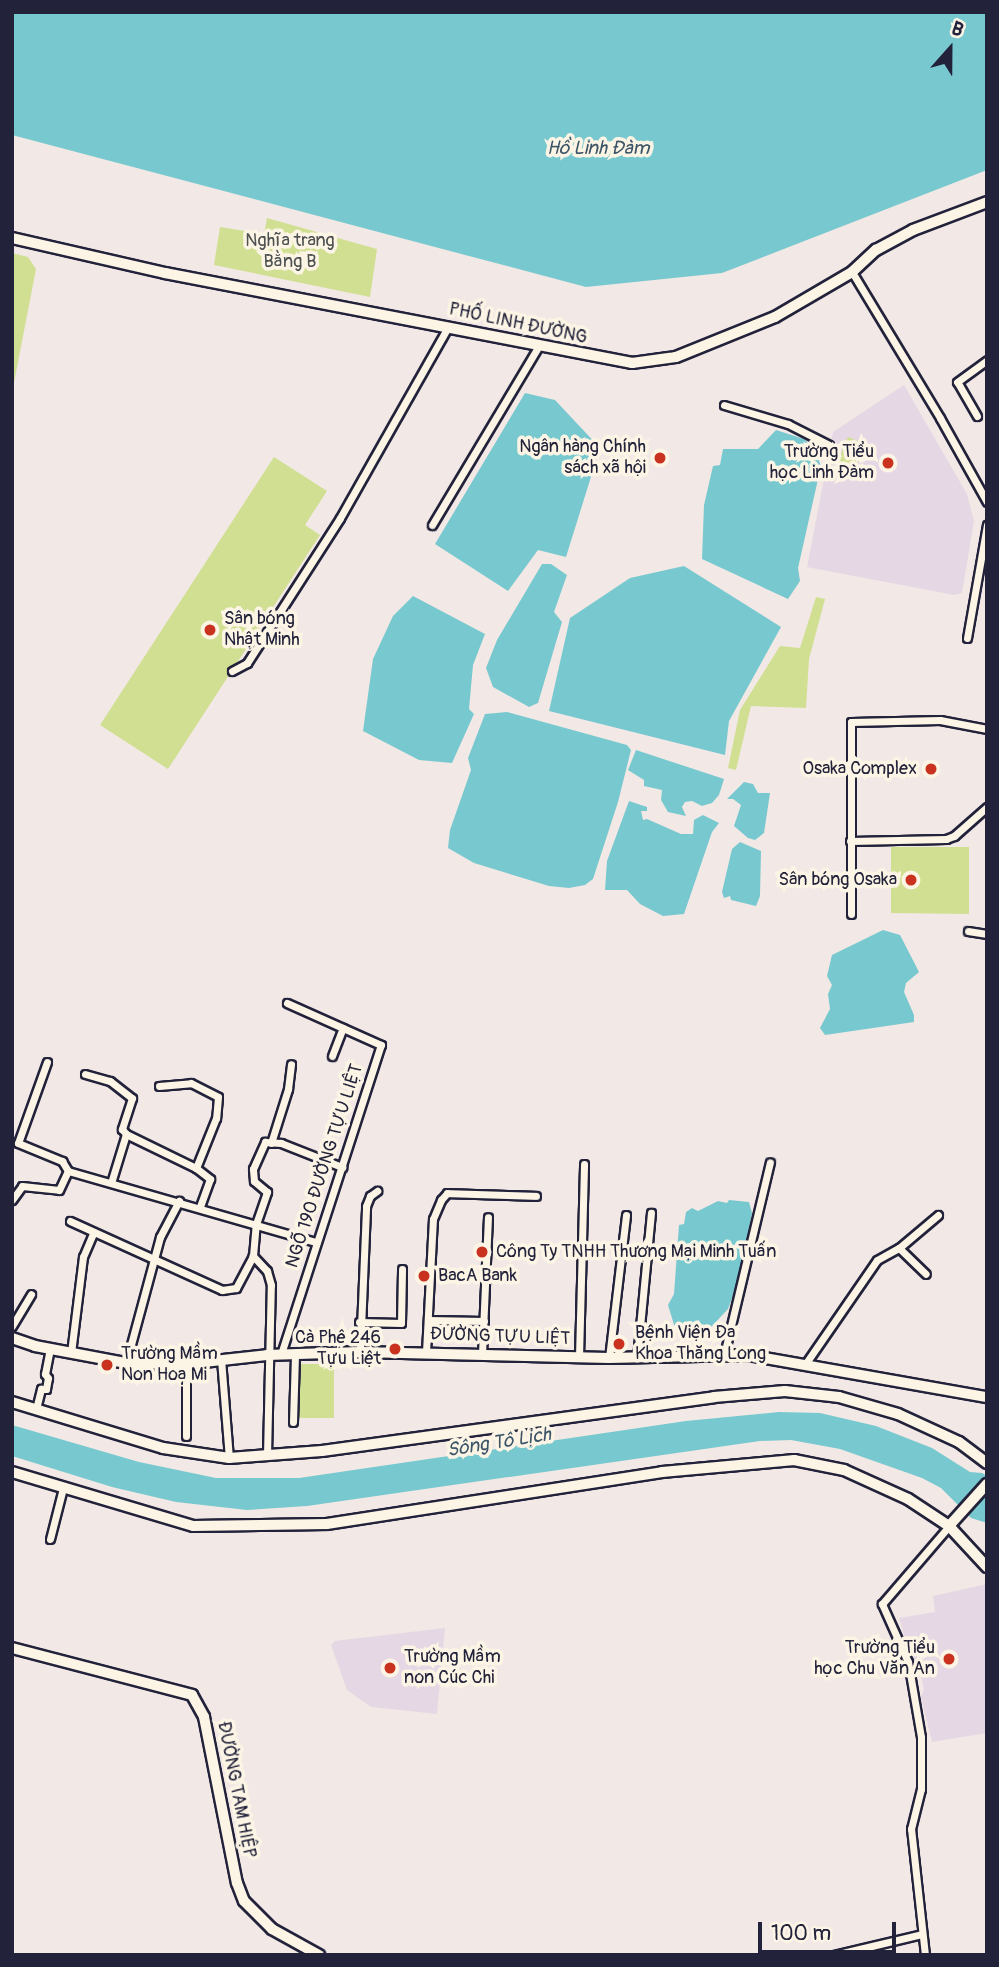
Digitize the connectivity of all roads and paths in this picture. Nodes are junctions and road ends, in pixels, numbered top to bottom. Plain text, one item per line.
1 (987, 202) edge
2 (12, 238) edge
3 (852, 272) junction
4 (448, 327) junction
5 (538, 347) junction
6 (987, 360) edge
7 (724, 405) dead end
8 (977, 416) dead end
9 (830, 445) dead end
10 (987, 502) edge
11 (432, 525) dead end
12 (987, 525) edge
13 (967, 638) dead end
14 (232, 671) dead end
15 (987, 729) edge
16 (987, 807) edge
17 (850, 841) junction
18 (851, 914) dead end
19 (968, 931) dead end
20 (987, 934) edge
21 (287, 1003) dead end
22 (343, 1028) junction
23 (332, 1056) dead end
24 (47, 1062) dead end
25 (291, 1064) dead end
26 (85, 1074) dead end
27 (159, 1086) dead end
28 (126, 1134) junction
29 (271, 1143) junction
30 (770, 1162) dead end
31 (584, 1164) dead end
32 (342, 1167) junction
33 (197, 1168) junction
34 (68, 1171) junction
35 (111, 1183) junction
36 (377, 1191) dead end
37 (536, 1196) dead end
38 (12, 1200) edge
39 (179, 1201) junction
40 (200, 1207) junction
41 (651, 1213) dead end
42 (626, 1215) dead end
43 (938, 1215) dead end
44 (488, 1217) dead end
45 (70, 1221) dead end
46 (256, 1224) junction
47 (93, 1233) junction
48 (316, 1242) junction
49 (899, 1248) junction
50 (253, 1256) junction
51 (153, 1258) junction
52 (402, 1269) dead end
53 (926, 1274) dead end
54 (31, 1294) dead end
55 (428, 1320) junction
56 (484, 1321) junction
57 (359, 1322) junction
58 (12, 1326) edge
59 (12, 1338) edge
60 (50, 1349) junction
61 (360, 1352) junction
62 (426, 1352) junction
63 (71, 1353) junction
64 (482, 1353) junction
65 (281, 1354) junction
66 (295, 1354) junction
67 (267, 1355) junction
68 (724, 1355) junction
69 (579, 1357) junction
70 (610, 1358) junction
71 (638, 1358) junction
72 (221, 1359) junction
73 (126, 1363) junction
74 (806, 1363) junction
75 (186, 1364) junction
76 (987, 1396) edge
77 (12, 1402) edge
78 (36, 1409) junction
79 (293, 1422) dead end
80 (186, 1436) dead end
81 (267, 1455) junction
82 (229, 1458) junction
83 (987, 1463) edge
84 (12, 1472) edge
85 (987, 1483) edge
86 (63, 1489) junction
87 (953, 1522) junction
88 (50, 1539) dead end
89 (987, 1567) edge
90 (12, 1648) edge
91 (922, 1934) junction
92 (318, 1955) edge
93 (834, 1955) edge
94 (925, 1955) edge

1 - 3 street, PHỐ LINH ĐƯỜNG
2 - 4 street, PHỐ LINH ĐƯỜNG
3 - 5 street, PHỐ LINH ĐƯỜNG
3 - 10 street
4 - 5 street, PHỐ LINH ĐƯỜNG
4 - 14 street
5 - 11 street
6 - 8 street
7 - 9 street
12 - 13 street
15 - 17 street
16 - 17 street
17 - 18 street
19 - 20 street
21 - 22 street, NGÕ 190 ĐƯỜNG TỰU LIỆT
22 - 23 street
22 - 32 street, NGÕ 190 ĐƯỜNG TỰU LIỆT
24 - 34 street
25 - 29 street
26 - 28 street
27 - 33 street
28 - 33 street
28 - 35 street
29 - 32 street
29 - 46 street
30 - 68 street
31 - 69 street
32 - 48 street, NGÕ 190 ĐƯỜNG TỰU LIỆT
33 - 40 street
34 - 35 street
34 - 38 street
35 - 39 street
36 - 57 street
37 - 55 street
39 - 40 street
39 - 51 street
40 - 46 street
41 - 71 street
42 - 70 street
43 - 49 street
44 - 56 street
45 - 47 street
46 - 48 street
46 - 50 street
47 - 51 street
47 - 63 street
48 - 65 street, NGÕ 190 ĐƯỜNG TỰU LIỆT
49 - 53 street
49 - 74 street
50 - 51 street
50 - 67 street
51 - 73 street
52 - 57 street
54 - 58 street
55 - 56 street
55 - 62 street
56 - 64 street
57 - 61 street
59 - 60 street, ĐƯỜNG TỰU LIỆT
60 - 63 street, ĐƯỜNG TỰU LIỆT
60 - 78 street
61 - 62 street, ĐƯỜNG TỰU LIỆT
61 - 66 street, ĐƯỜNG TỰU LIỆT
62 - 64 street, ĐƯỜNG TỰU LIỆT
63 - 73 street, ĐƯỜNG TỰU LIỆT
64 - 69 street, ĐƯỜNG TỰU LIỆT
65 - 66 street, ĐƯỜNG TỰU LIỆT
65 - 67 street, ĐƯỜNG TỰU LIỆT
66 - 79 street
67 - 72 street, ĐƯỜNG TỰU LIỆT
67 - 81 street
68 - 71 street, ĐƯỜNG TỰU LIỆT
68 - 74 street, ĐƯỜNG TỰU LIỆT
69 - 70 street, ĐƯỜNG TỰU LIỆT
70 - 71 street, ĐƯỜNG TỰU LIỆT
72 - 75 street, ĐƯỜNG TỰU LIỆT
72 - 82 street
73 - 75 street, ĐƯỜNG TỰU LIỆT
74 - 76 street, ĐƯỜNG TỰU LIỆT
75 - 80 street
77 - 78 street
78 - 82 street
81 - 82 street
81 - 83 street
84 - 86 street
85 - 87 street
86 - 87 street
86 - 88 street
87 - 89 street
87 - 91 street
90 - 92 street, ĐƯỜNG TAM HIỆP
91 - 93 street
91 - 94 street

